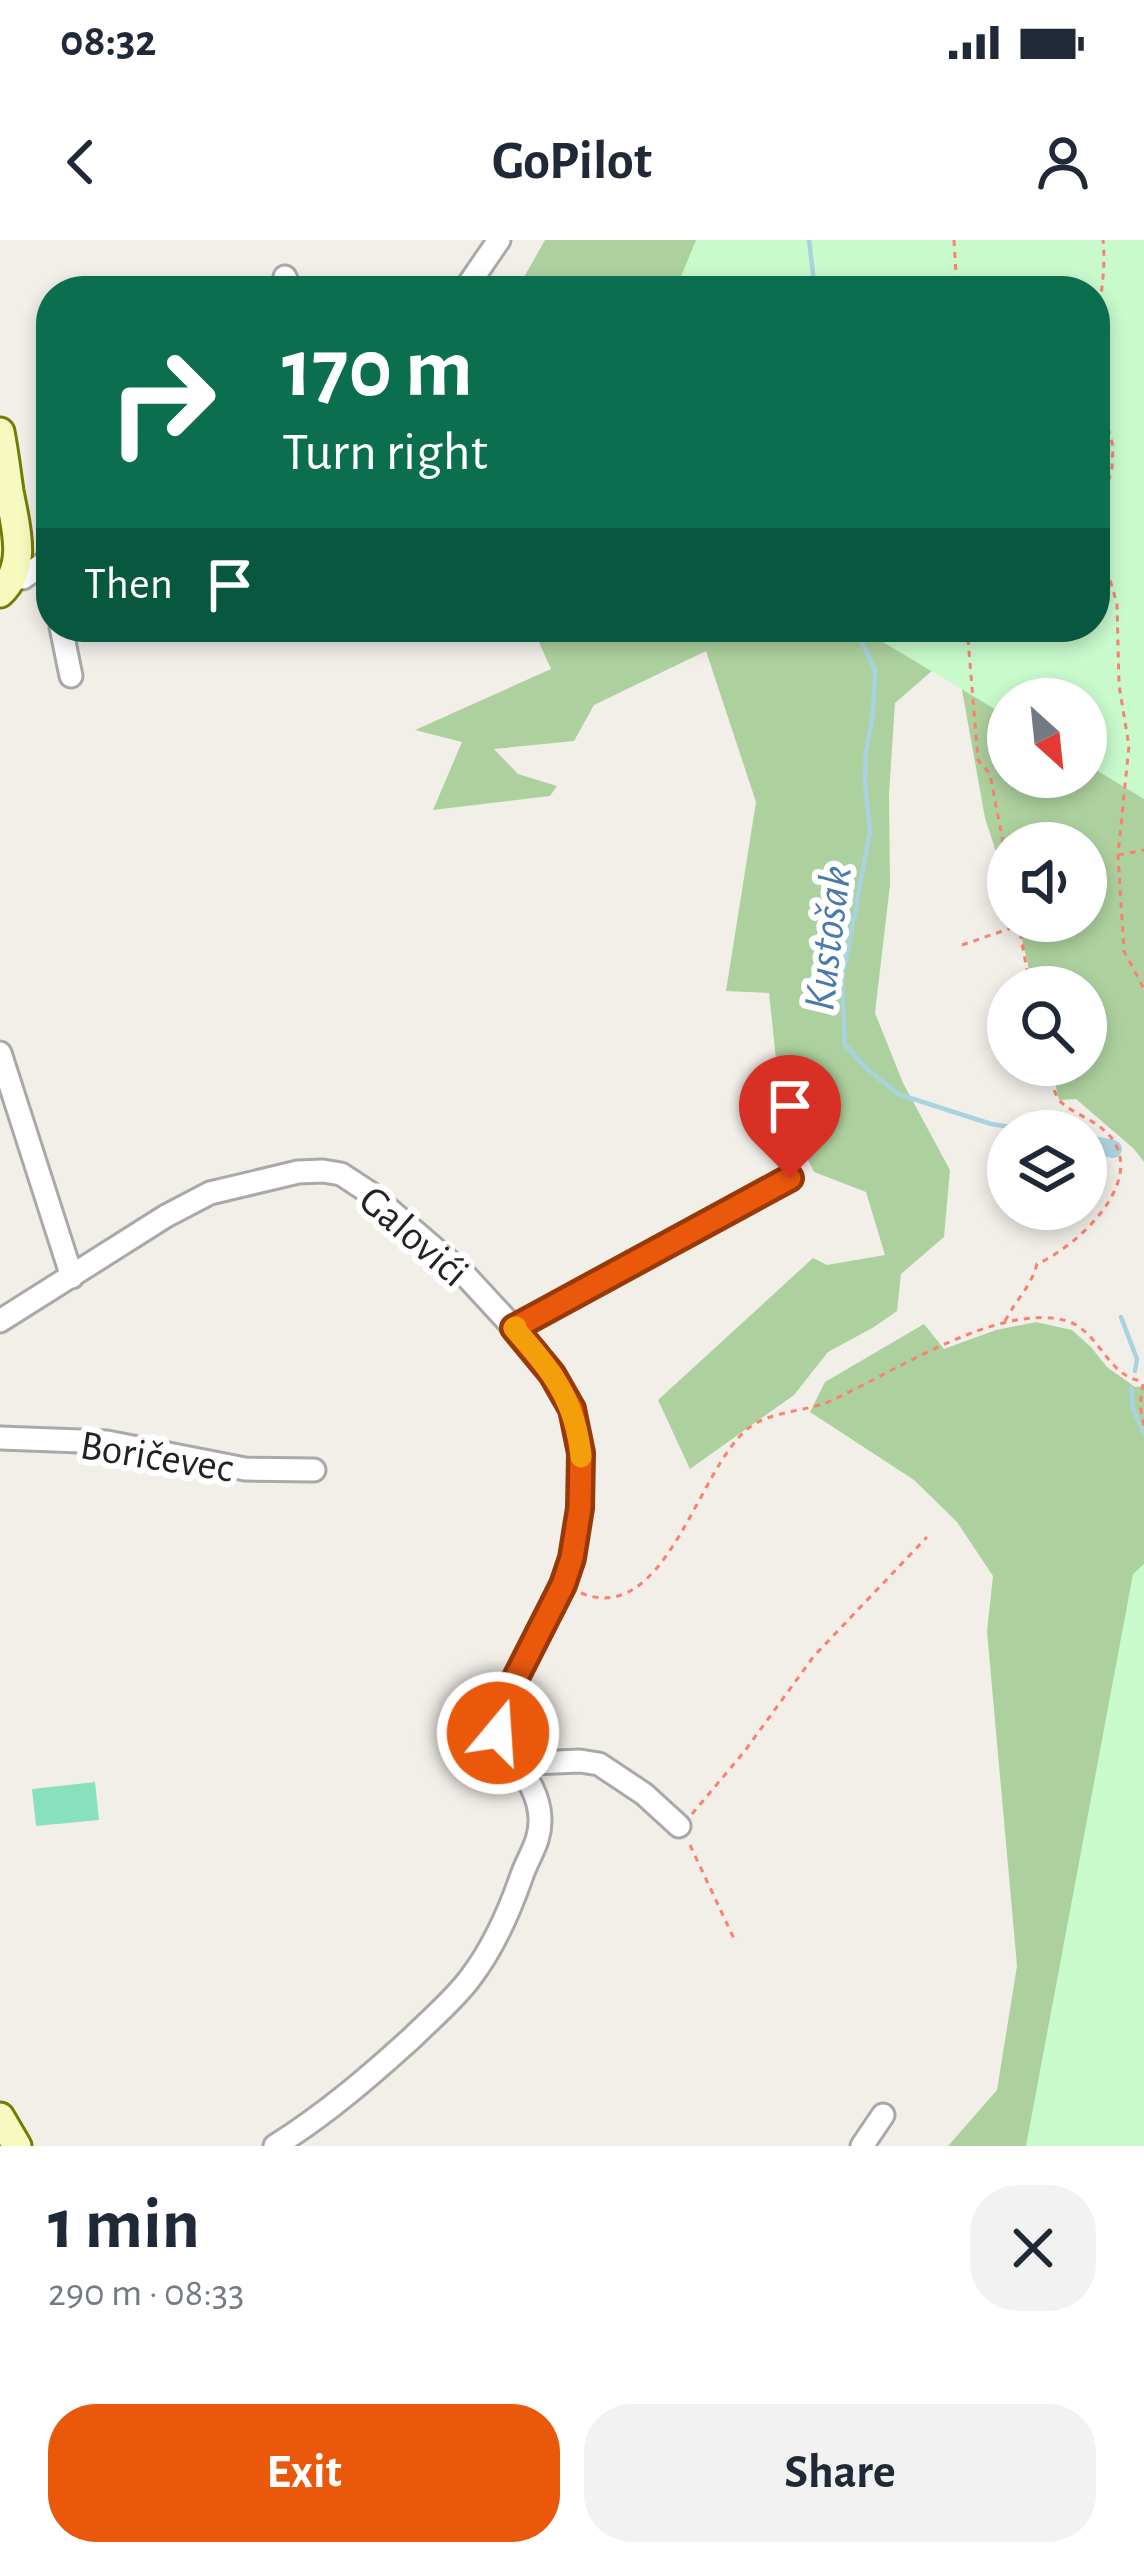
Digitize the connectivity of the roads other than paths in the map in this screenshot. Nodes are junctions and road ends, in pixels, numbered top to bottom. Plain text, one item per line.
1 (499, 240) edge
2 (474, 276) edge
3 (0, 432) edge
4 (36, 572) edge
5 (6, 585) edge
6 (64, 642) edge
7 (71, 676) dead end
8 (0, 1053) edge
9 (790, 1178) dead end
10 (72, 1277) junction
11 (0, 1321) edge
12 (514, 1328) junction
13 (0, 1438) edge
14 (314, 1470) dead end
15 (521, 1767) junction
16 (680, 1826) road end
17 (884, 2115) dead end
18 (0, 2116) edge
19 (17, 2146) edge
20 (275, 2146) edge
21 (862, 2146) edge

1 - 2 street
3 - 5 street
4 - 5 street
6 - 7 street
8 - 10 street
9 - 12 street
10 - 11 street, Galovići
10 - 12 street, Galovići
12 - 15 street, Galovići
13 - 14 street, Boričevec
15 - 16 street
15 - 20 street, Galovići
17 - 21 street
18 - 19 street

